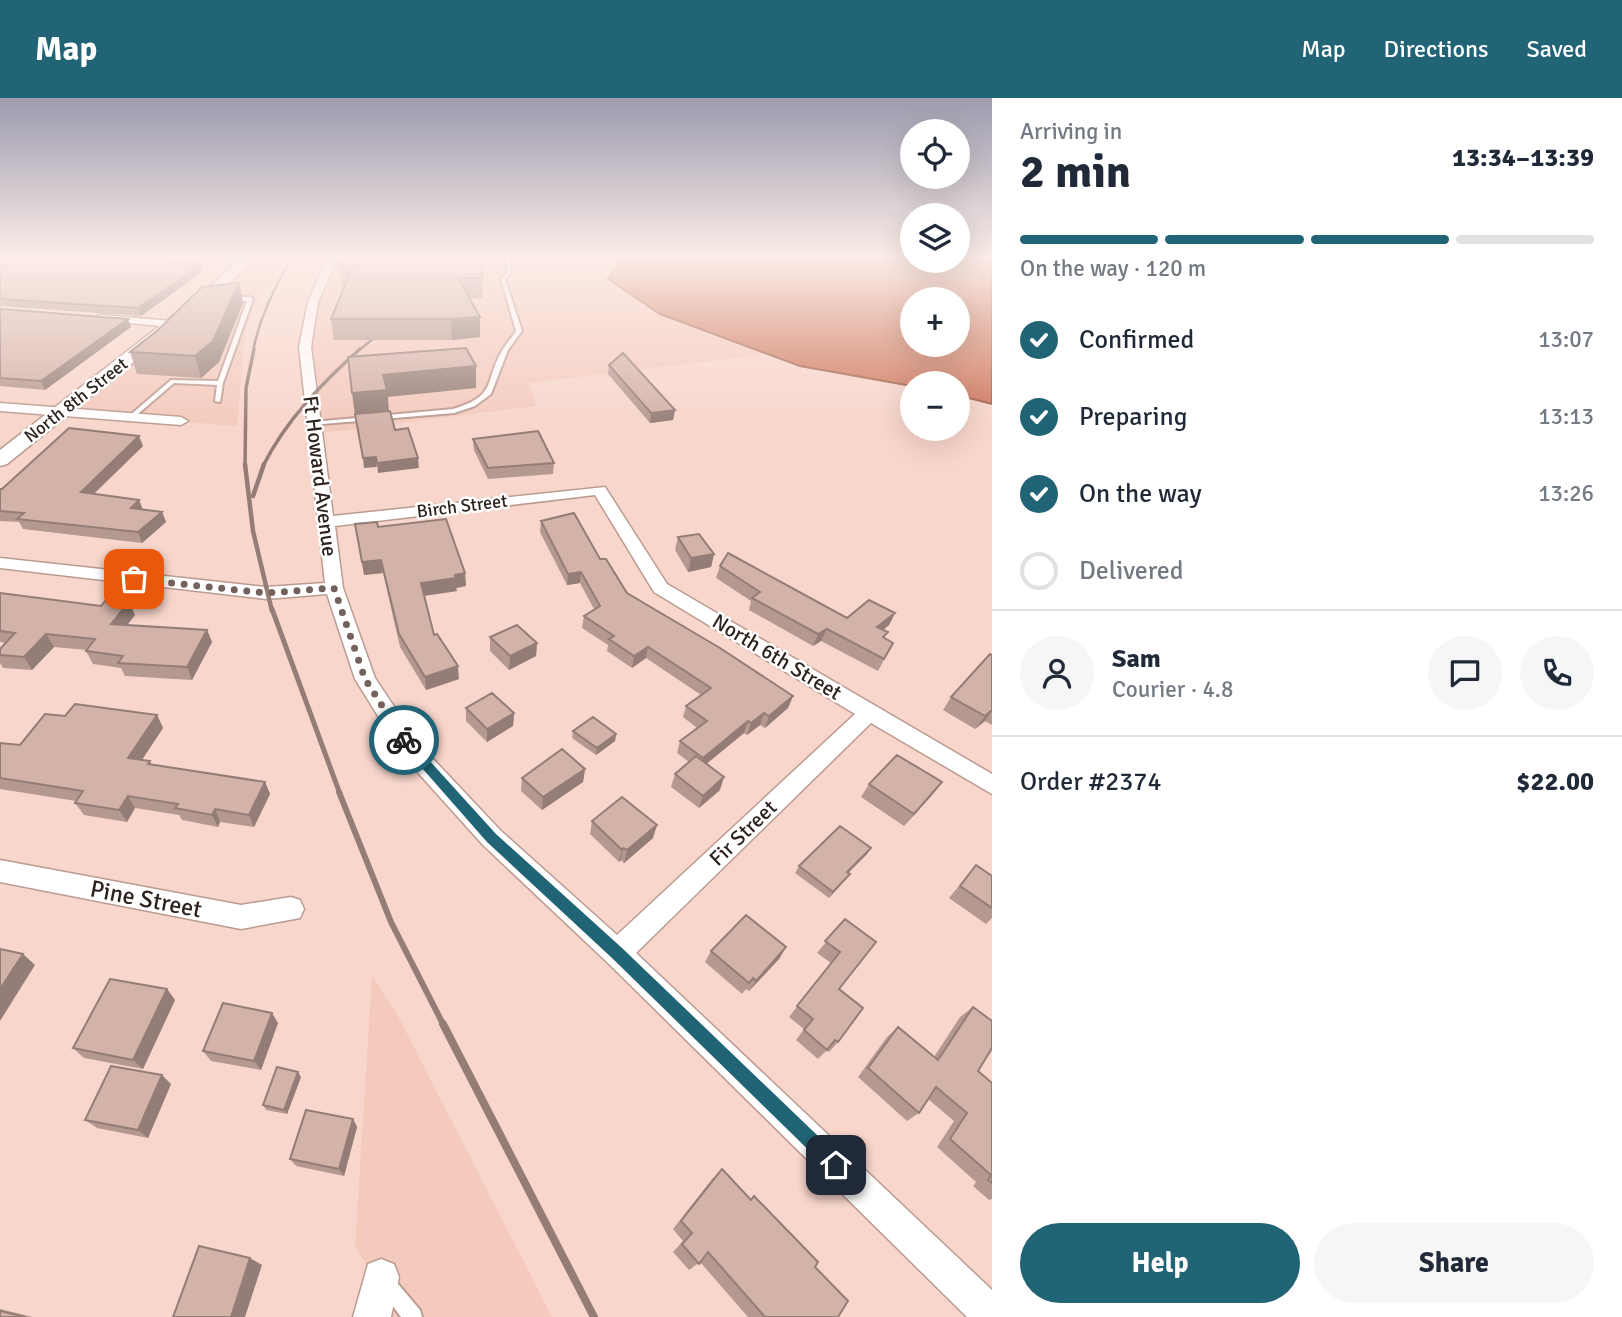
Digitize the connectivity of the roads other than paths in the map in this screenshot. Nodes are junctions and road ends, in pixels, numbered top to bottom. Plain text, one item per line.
1 (182, 316) edge
2 (244, 316) edge
3 (309, 316) edge
4 (514, 316) edge
5 (83, 317) edge
6 (172, 324) junction
7 (220, 383) junction
8 (218, 401) dead end
9 (0, 407) edge
10 (60, 412) junction
11 (130, 418) junction
12 (181, 421) dead end
13 (313, 424) junction
14 (0, 460) edge
15 (600, 490) joint
16 (325, 522) junction
17 (0, 563) edge
18 (334, 588) junction
19 (870, 712) junction
20 (992, 785) edge
21 (0, 871) edge
22 (291, 909) dead end
23 (617, 953) junction
24 (381, 1277) joint
25 (992, 1316) edge
26 (372, 1317) edge
27 (413, 1317) edge

1 - 6 main road, North 8th Street
2 - 7 lane
3 - 13 street, Ft Howard Avenue
4 - 13 lane
5 - 6 street
6 - 10 main road, North 8th Street
7 - 8 lane
7 - 11 lane
9 - 10 street
10 - 11 street
10 - 14 main road, North 8th Street
11 - 12 street
13 - 16 street, Ft Howard Avenue
15 - 16 street, Birch Street
15 - 19 street, North 6th Street
16 - 18 street, Ft Howard Avenue
17 - 18 street
18 - 23 street, Ft Howard Avenue
19 - 20 street, North 6th Street
19 - 23 street, Fir Street
21 - 22 street, Pine Street
23 - 25 street, Ft Howard Avenue
24 - 26 street
24 - 27 lane

